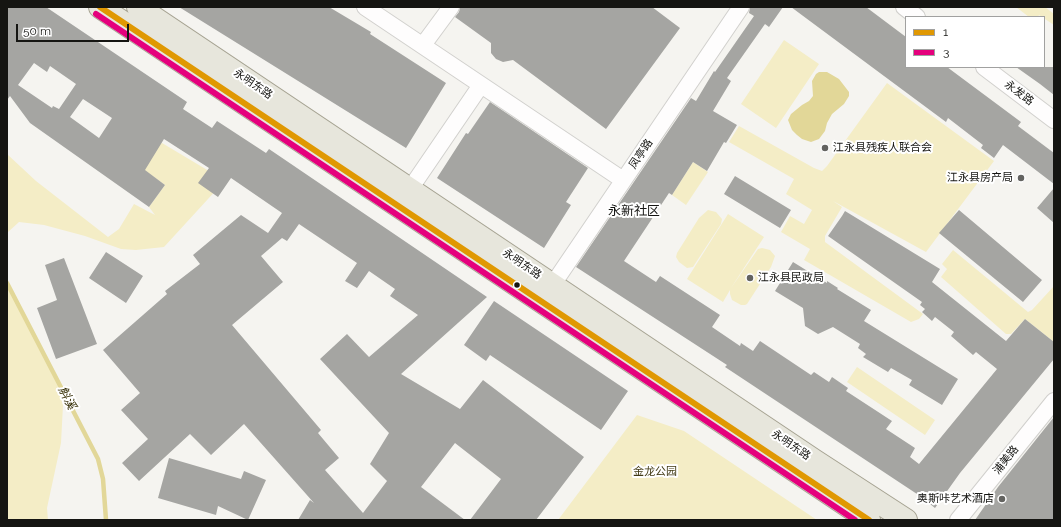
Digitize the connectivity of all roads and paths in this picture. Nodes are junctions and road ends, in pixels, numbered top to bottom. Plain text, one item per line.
1 (100, 7) edge
2 (138, 7) edge
3 (365, 7) edge
4 (451, 7) edge
5 (741, 7) edge
6 (904, 7) edge
7 (916, 16) edge
8 (423, 45) junction
9 (985, 68) edge
10 (481, 85) junction
11 (1054, 120) edge
12 (623, 180) junction
13 (410, 190) junction
14 (547, 293) junction
15 (1054, 401) edge
16 (870, 520) edge
17 (906, 520) edge
18 (958, 520) edge

1 - 14 main road, 永明东路
2 - 13 main road, 永明东路
3 - 8 street
4 - 8 street
5 - 12 street, 凤亭路
6 - 7 street
8 - 10 street
9 - 11 street, 永发路
10 - 12 street
10 - 13 street
12 - 14 street, 凤亭路
13 - 14 main road, 永明东路
14 - 16 main road, 永明东路
14 - 17 main road, 永明东路
15 - 18 street, 浦美路

